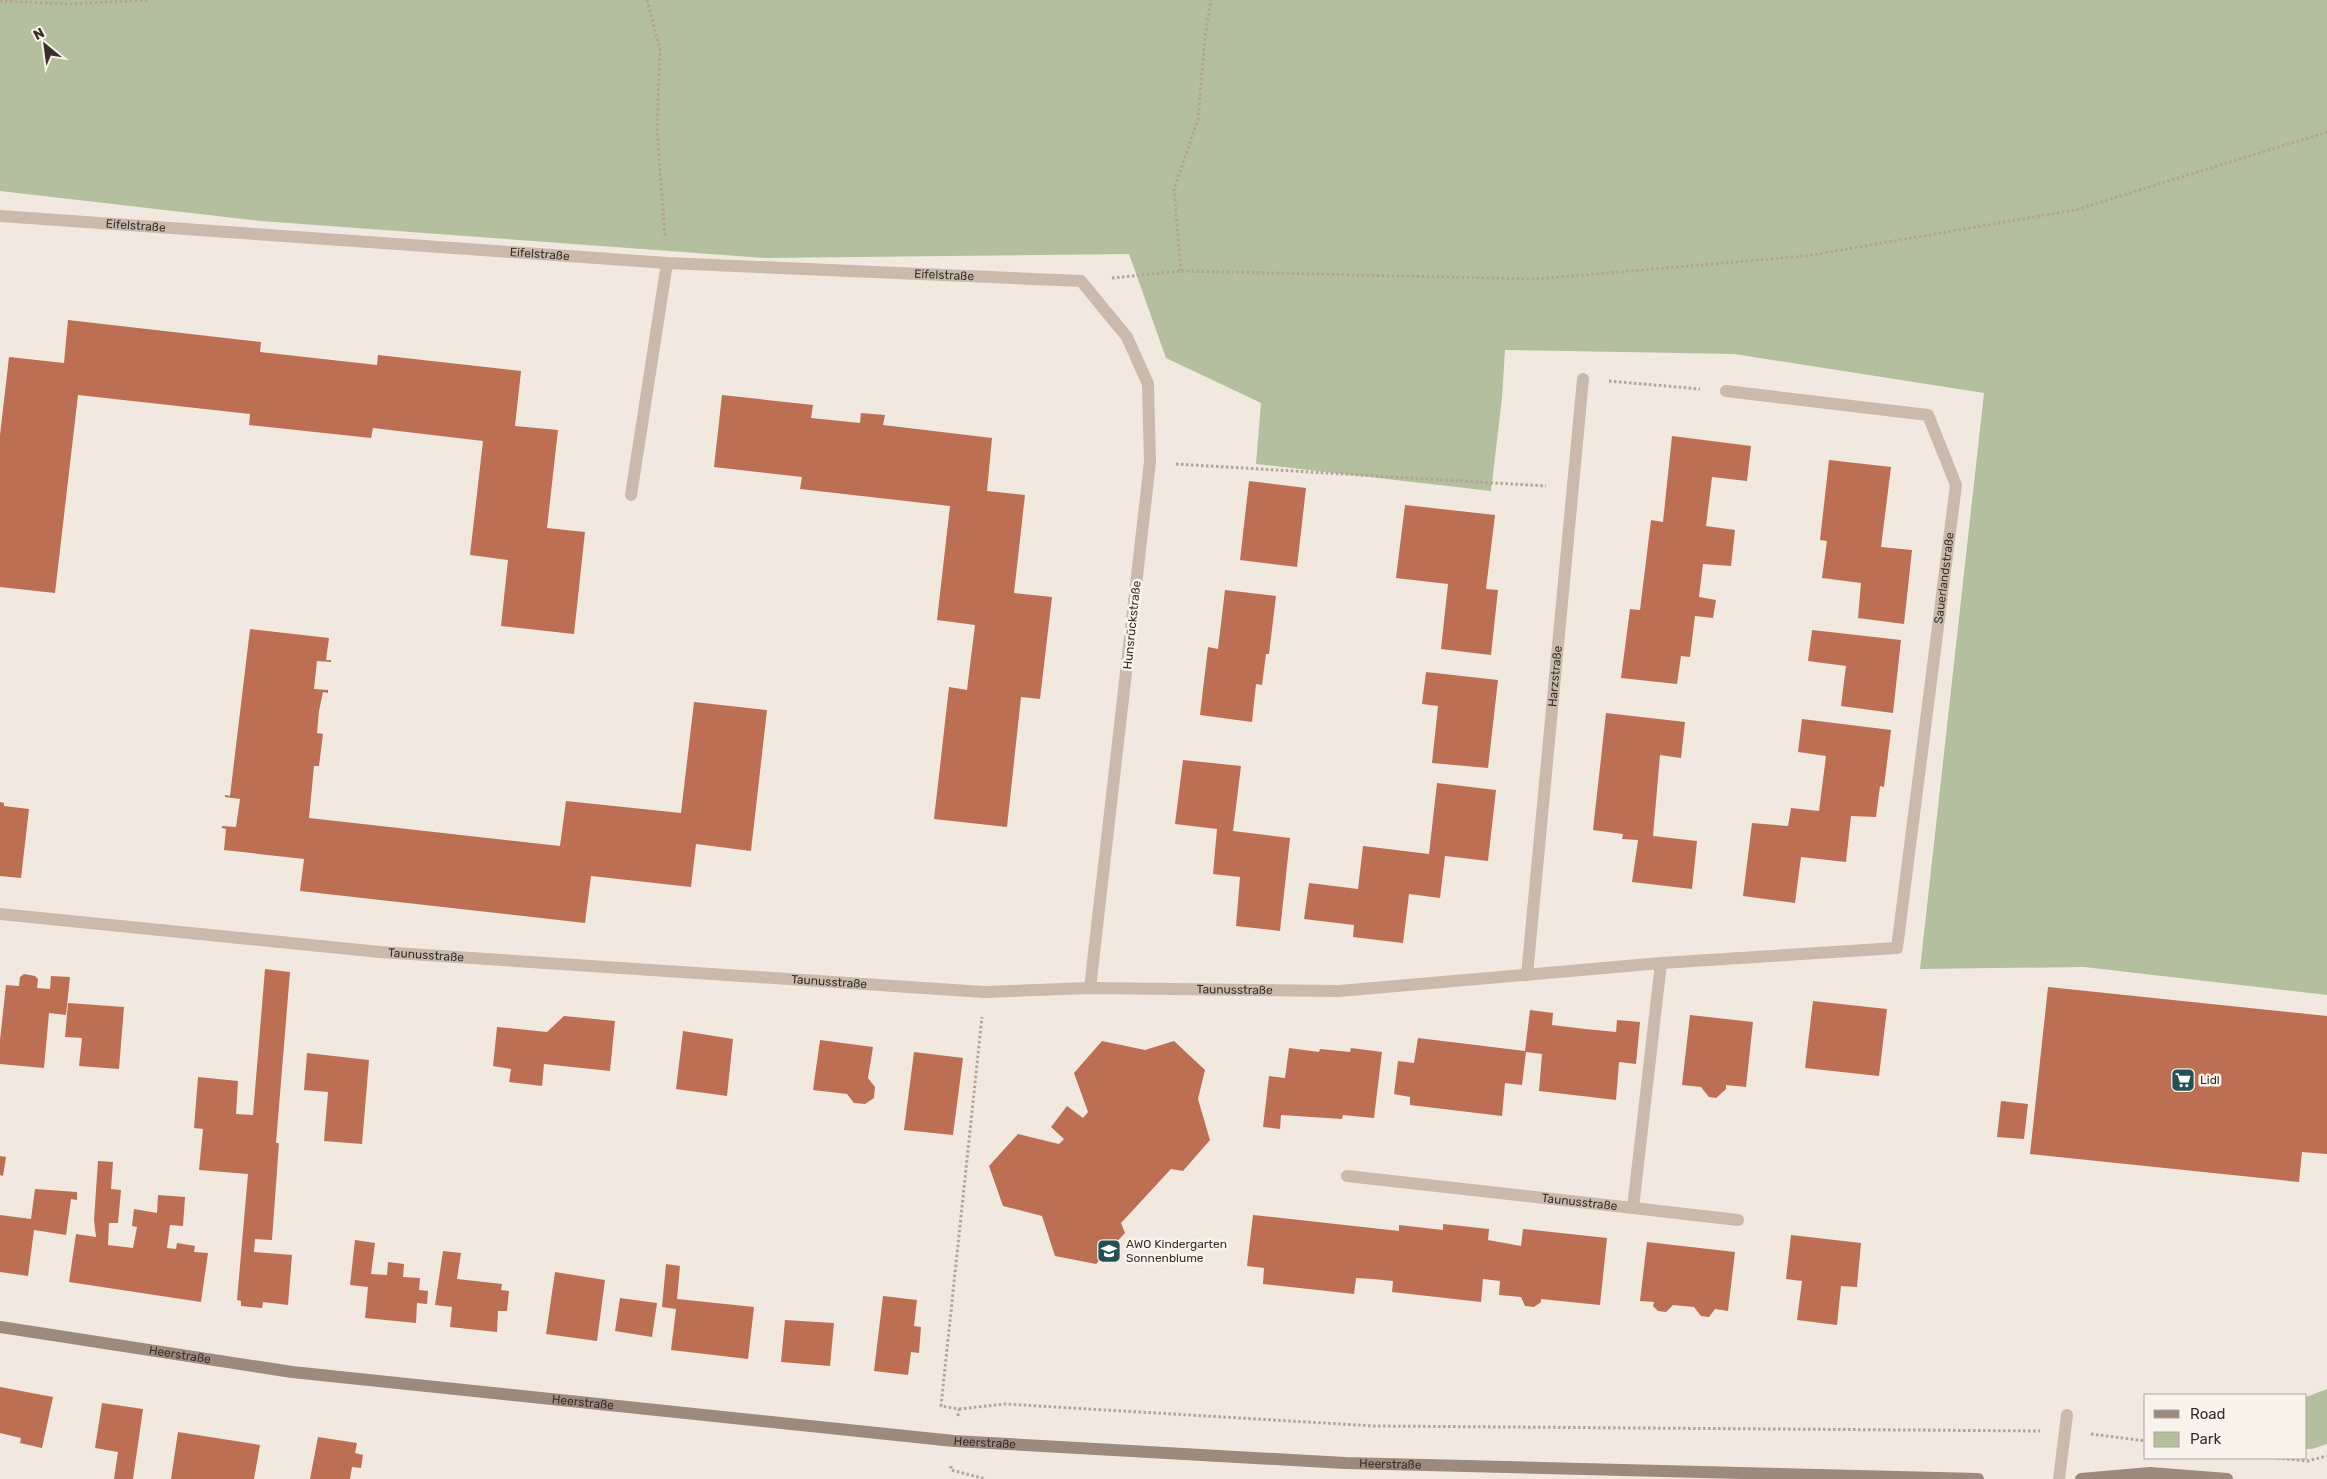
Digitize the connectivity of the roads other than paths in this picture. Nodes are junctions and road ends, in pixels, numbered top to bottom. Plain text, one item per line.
1 (0, 216) edge
2 (666, 263) junction
3 (1081, 281) joint
4 (1583, 379) road end
5 (1726, 391) road end
6 (631, 495) dead end
7 (0, 914) edge
8 (1897, 948) joint
9 (1661, 963) junction
10 (1527, 975) junction
11 (1090, 988) junction
12 (1348, 1176) dead end
13 (1633, 1208) junction
14 (1738, 1220) dead end
15 (0, 1327) edge
16 (2067, 1416) dead end
17 (1978, 1479) edge
18 (2059, 1479) edge
19 (2081, 1479) edge
20 (2227, 1479) edge

1 - 2 street, Eifelstraße
2 - 3 street, Eifelstraße
2 - 6 street
3 - 11 street, Hunsrückstraße
4 - 10 street, Harzstraße
5 - 8 street, Sauerlandstraße
7 - 11 street, Taunusstraße
8 - 9 street, Taunusstraße
9 - 10 street, Taunusstraße
9 - 13 street, Taunusstraße
10 - 11 street, Taunusstraße
12 - 13 street, Taunusstraße
13 - 14 street, Taunusstraße
15 - 17 main road, Heerstraße
16 - 18 street
19 - 20 main road

